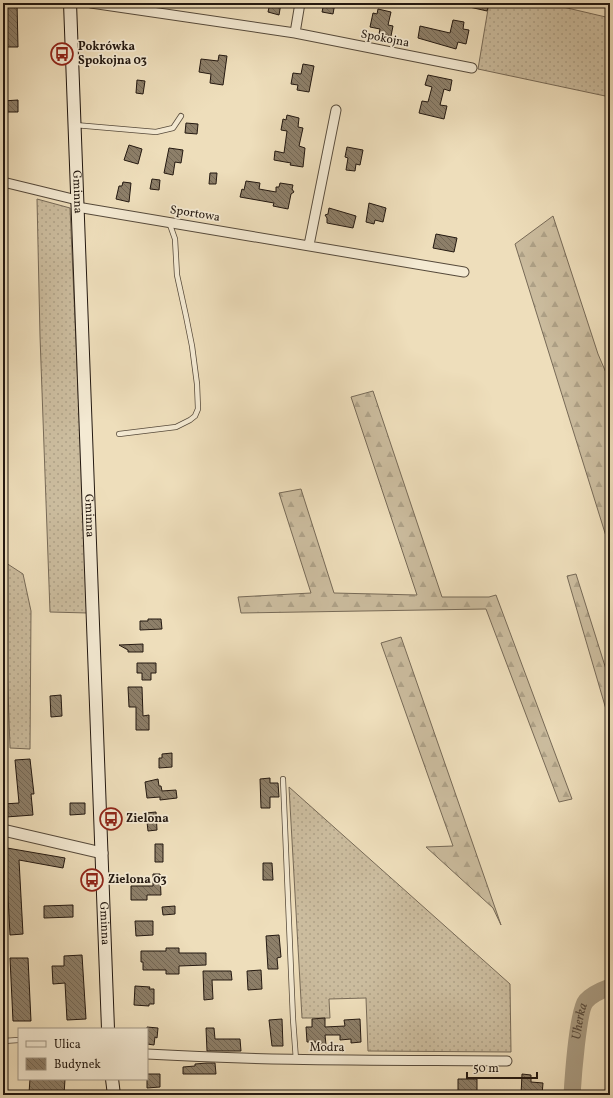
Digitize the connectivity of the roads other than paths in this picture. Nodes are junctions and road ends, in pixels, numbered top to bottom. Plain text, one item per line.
1 (70, 3) edge
2 (91, 3) edge
3 (300, 3) edge
4 (295, 33) junction
5 (472, 68) dead end
6 (336, 110) dead end
7 (181, 116) dead end
8 (75, 125) junction
9 (3, 182) edge
10 (77, 203) junction
11 (170, 222) junction
12 (310, 245) junction
13 (464, 272) dead end
14 (119, 434) dead end
15 (283, 779) dead end
16 (3, 830) edge
17 (102, 853) junction
18 (108, 1028) edge
19 (18, 1040) edge
20 (3, 1041) edge
21 (148, 1054) edge
22 (296, 1060) junction
23 (507, 1061) dead end
24 (112, 1080) edge
25 (114, 1095) edge

1 - 8 main road, Gminna
2 - 4 street, Spokojna
3 - 4 street
4 - 5 street, Spokojna
6 - 12 street
7 - 8 lane
8 - 10 main road, Gminna
9 - 10 street, Sportowa
10 - 11 street, Sportowa
10 - 17 main road, Gminna
11 - 12 street, Sportowa
11 - 14 lane
12 - 13 street, Sportowa
15 - 22 lane
16 - 17 street
17 - 18 main road, Gminna
19 - 20 lane
21 - 22 street, Modra
22 - 23 street, Modra
24 - 25 main road

